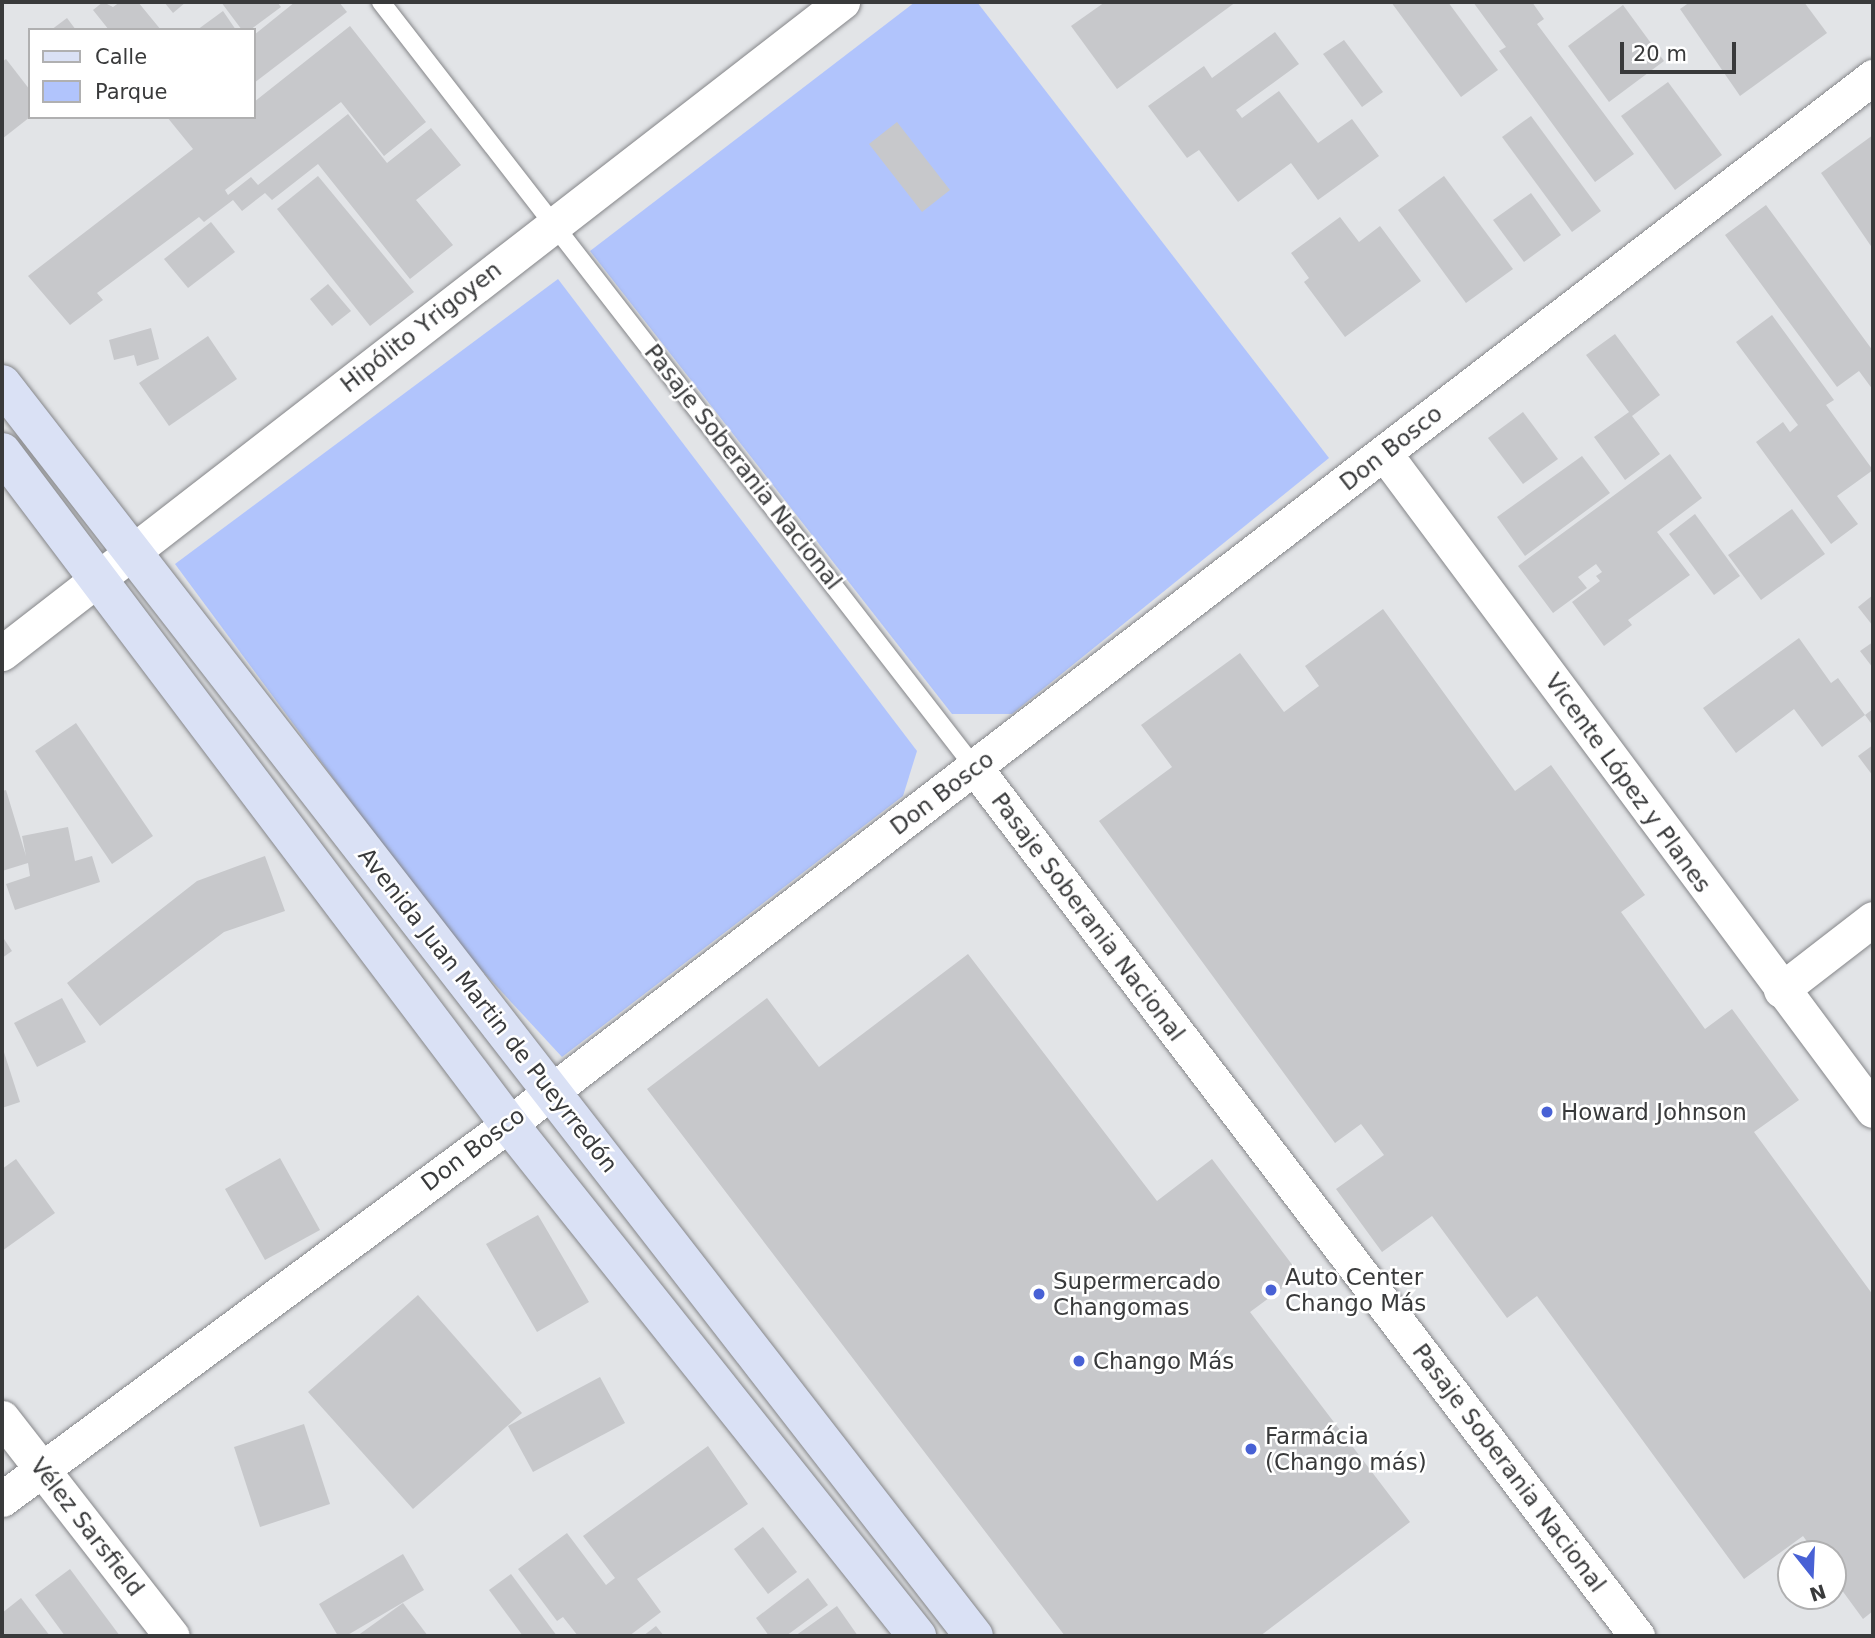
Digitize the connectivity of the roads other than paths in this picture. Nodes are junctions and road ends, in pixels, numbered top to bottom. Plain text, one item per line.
1 (381, 2) edge
2 (842, 2) edge
3 (1873, 77) edge
4 (555, 223) junction
5 (2, 384) edge
6 (2, 452) edge
7 (1384, 453) junction
8 (131, 552) junction
9 (100, 577) junction
10 (2, 653) edge
11 (975, 768) junction
12 (1873, 919) edge
13 (1781, 990) junction
14 (550, 1090) junction
15 (1873, 1110) edge
16 (509, 1124) junction
17 (2, 1418) edge
18 (41, 1468) junction
19 (2, 1499) edge
20 (172, 1636) edge
21 (917, 1636) edge
22 (974, 1636) edge
23 (1637, 1636) edge

1 - 4 lane, Pasaje Soberania Nacional
2 - 4 street, Hipólito Yrigoyen
3 - 7 street, Don Bosco
4 - 8 street, Hipólito Yrigoyen
4 - 11 lane, Pasaje Soberania Nacional
5 - 8 main road, Avenida Juan Martin de Pueyrredón
6 - 9 main road, Avenida Juan Martin de Pueyrredón
7 - 11 street, Don Bosco
7 - 13 street, Vicente López y Planes
8 - 9 street, Hipólito Yrigoyen
8 - 14 main road, Avenida Juan Martin de Pueyrredón
9 - 10 street, Hipólito Yrigoyen
9 - 16 main road, Avenida Juan Martin de Pueyrredón
11 - 14 street, Don Bosco
11 - 23 street, Pasaje Soberania Nacional
12 - 13 street
13 - 15 street, Vicente López y Planes
14 - 16 street, Don Bosco
14 - 22 main road, Avenida Juan Martin de Pueyrredón
16 - 18 street, Don Bosco
16 - 21 main road, Avenida Juan Martin de Pueyrredón
17 - 18 street, Vélez Sarsfield
18 - 19 street, Don Bosco
18 - 20 street, Vélez Sarsfield

